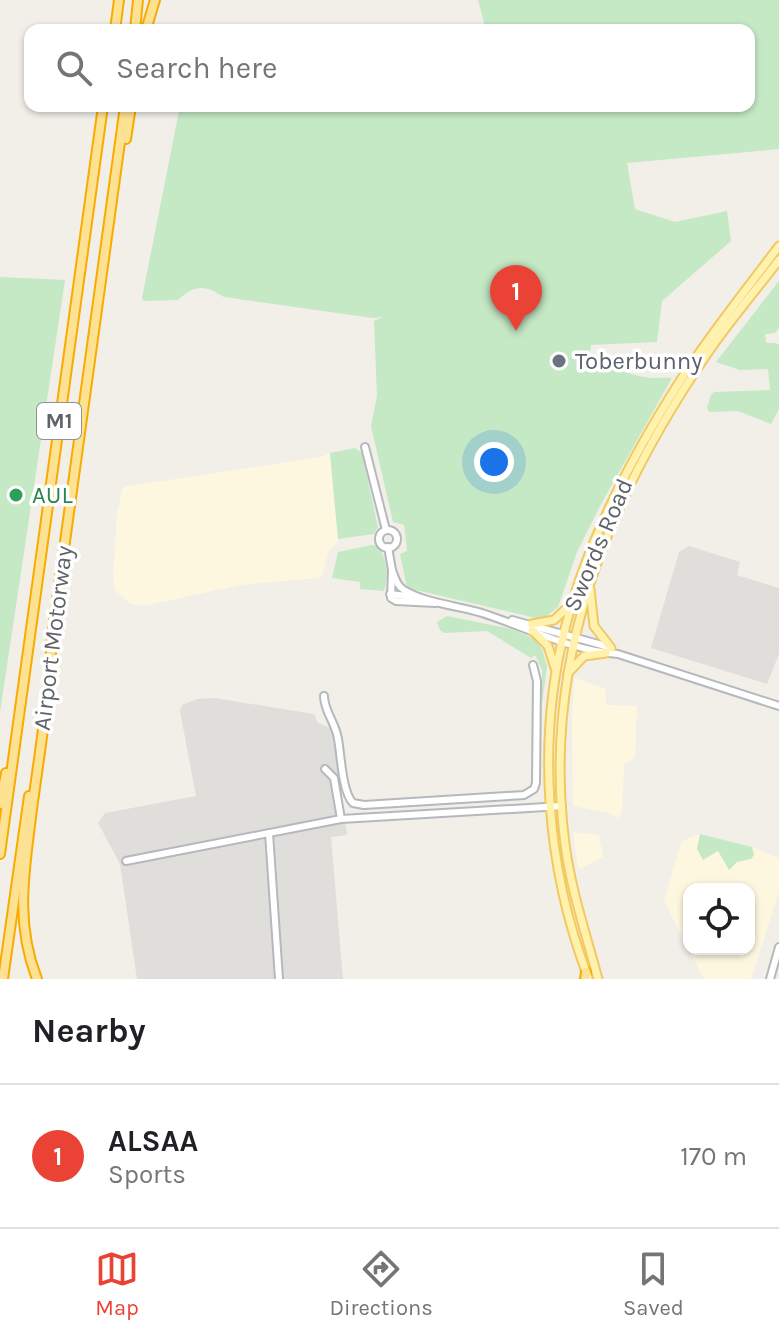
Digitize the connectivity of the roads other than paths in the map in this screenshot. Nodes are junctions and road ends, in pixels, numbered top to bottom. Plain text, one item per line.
1 (138, 0) edge
2 (155, 0) edge
3 (119, 2) edge
4 (116, 24) edge
5 (136, 24) edge
6 (148, 24) edge
7 (102, 112) edge
8 (124, 112) edge
9 (130, 112) edge
10 (779, 246) edge
11 (779, 260) edge
12 (103, 269) junction
13 (365, 447) dead end
14 (386, 530) junction
15 (388, 547) junction
16 (392, 570) junction
17 (589, 582) junction
18 (390, 594) junction
19 (422, 598) junction
20 (435, 603) junction
21 (572, 604) junction
22 (532, 627) junction
23 (52, 636) junction
24 (563, 637) junction
25 (573, 640) junction
26 (608, 651) junction
27 (533, 665) dead end
28 (556, 674) junction
29 (566, 675) junction
30 (23, 682) junction
31 (324, 696) dead end
32 (779, 706) edge
33 (325, 769) dead end
34 (0, 804) edge
35 (562, 806) junction
36 (551, 807) junction
37 (341, 819) junction
38 (269, 833) junction
39 (0, 854) edge
40 (126, 861) dead end
41 (779, 947) edge
42 (587, 977) edge
43 (3, 979) edge
44 (37, 979) edge
45 (279, 979) edge
46 (598, 979) edge
47 (770, 979) edge

1 - 5 highway
2 - 6 highway
3 - 4 highway
7 - 30 highway, Airport Motorway / M1
8 - 12 highway, Airport Motorway / M1
9 - 12 highway, M1
10 - 21 main road, Swords Road
11 - 17 main road, Swords Road
12 - 23 highway, Airport Motorway / M1
13 - 14 street
14 - 15 street
14 - 15 street
15 - 16 street
16 - 18 street
16 - 19 street
17 - 25 main road, Swords Road
17 - 26 main road
18 - 19 street
18 - 20 street
19 - 20 street
20 - 22 street
21 - 22 main road
21 - 24 main road, Swords Road
22 - 24 street
22 - 28 main road
23 - 43 highway, M1
23 - 44 highway, Airport Motorway / M1
24 - 25 street
24 - 28 main road, Swords Road
25 - 26 street
25 - 29 main road, Swords Road
26 - 29 main road
26 - 32 street
27 - 31 street
28 - 36 main road, Swords Road
29 - 35 main road, Swords Road
30 - 34 highway, M1
30 - 39 highway, M1
33 - 37 street
35 - 36 street
35 - 46 main road, Swords Road
36 - 37 street
36 - 42 main road, Swords Road
37 - 38 street
38 - 40 street
38 - 45 street
41 - 47 street

